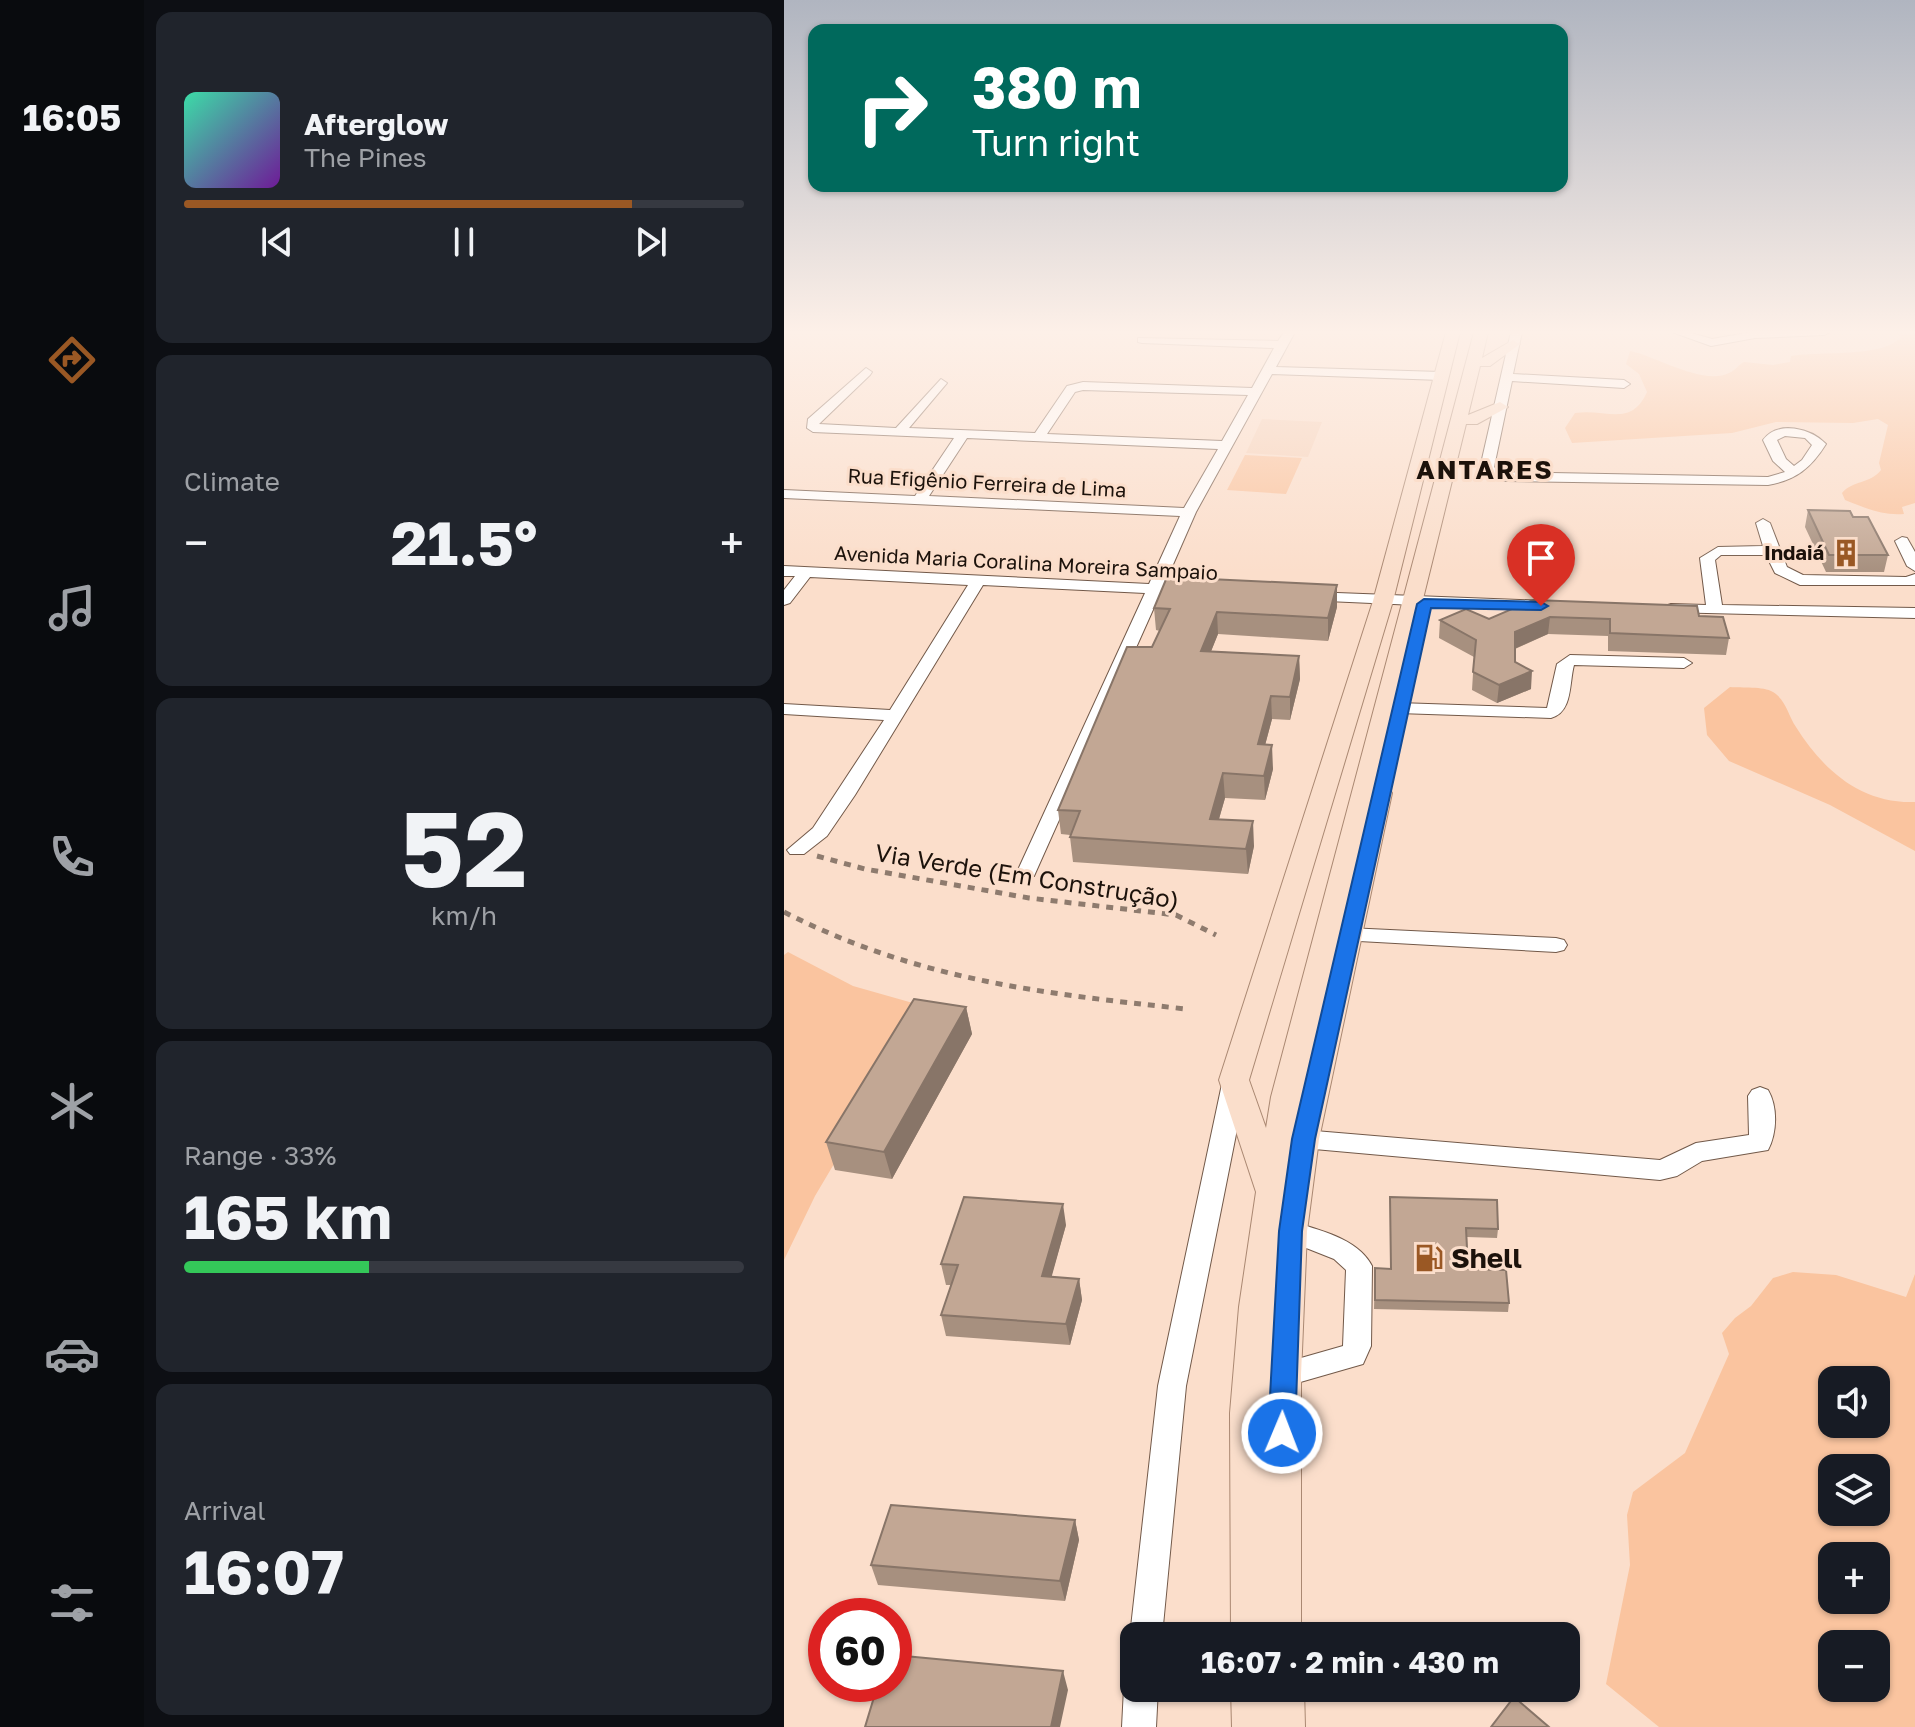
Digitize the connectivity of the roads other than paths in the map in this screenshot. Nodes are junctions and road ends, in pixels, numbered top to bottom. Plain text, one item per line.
1 (823, 413) edge
2 (916, 413) edge
3 (1057, 413) edge
4 (1245, 413) edge
5 (1435, 413) edge
6 (1459, 413) edge
7 (1475, 413) edge
8 (1488, 413) edge
9 (1499, 413) edge
10 (1471, 420) junction
11 (898, 433) junction
12 (962, 436) junction
13 (1038, 438) junction
14 (1227, 445) junction
15 (1793, 472) dead end
16 (784, 494) edge
17 (919, 500) junction
18 (1189, 512) junction
19 (1763, 523) dead end
20 (1902, 541) dead end
21 (1772, 550) junction
22 (1915, 566) edge
23 (784, 571) edge
24 (806, 572) junction
25 (1915, 579) edge
26 (978, 581) junction
27 (1152, 589) junction
28 (1197, 591) edge
29 (1288, 596) edge
30 (784, 600) edge
31 (1406, 602) junction
32 (1562, 606) edge
33 (1654, 608) edge
34 (1715, 610) junction
35 (1915, 613) edge
36 (1684, 663) dead end
37 (1394, 695) junction
38 (784, 709) edge
39 (893, 715) junction
40 (1343, 726) junction
41 (797, 850) road end
42 (1027, 872) dead end
43 (1348, 935) junction
44 (1556, 945) dead end
45 (1234, 1080) junction
46 (1760, 1096) dead end
47 (1303, 1139) junction
48 (1273, 1194) junction
49 (1290, 1231) junction
50 (1283, 1375) junction
51 (1147, 1622) edge
52 (1252, 1622) edge
53 (1280, 1622) edge
54 (1140, 1702) edge
55 (1253, 1702) edge
56 (1282, 1702) edge
57 (1139, 1727) edge
58 (1254, 1727) edge
59 (1283, 1727) edge

1 - 11 street
2 - 11 street
3 - 13 street
4 - 14 street
5 - 31 main road
6 - 31 main road
7 - 10 main road
8 - 10 main road
9 - 15 street
10 - 31 main road
11 - 12 street
12 - 13 street
12 - 17 street
13 - 14 street
14 - 18 street
16 - 17 street, Rua Efigênio Ferreira de Lima
17 - 18 street, Rua Efigênio Ferreira de Lima
18 - 27 street
19 - 21 street
20 - 22 street
21 - 25 street
21 - 34 street
23 - 24 street, Avenida Maria Coralina Moreira Sampaio
24 - 26 street, Avenida Maria Coralina Moreira Sampaio
24 - 30 street
26 - 27 street, Avenida Maria Coralina Moreira Sampaio
26 - 39 street
27 - 28 street, Avenida Maria Coralina Moreira Sampaio
27 - 42 street
29 - 31 street
31 - 32 street
31 - 37 main road
31 - 40 main road
33 - 34 street
34 - 35 street
36 - 37 street
37 - 40 main road
37 - 43 main road
37 - 48 main road
38 - 39 street
39 - 41 street
40 - 45 main road
43 - 44 street
43 - 47 main road
45 - 48 main road
45 - 51 street
46 - 47 street
47 - 49 main road
48 - 52 main road
49 - 50 main road
49 - 50 street
50 - 53 main road
54 - 57 street
55 - 58 main road
56 - 59 main road

